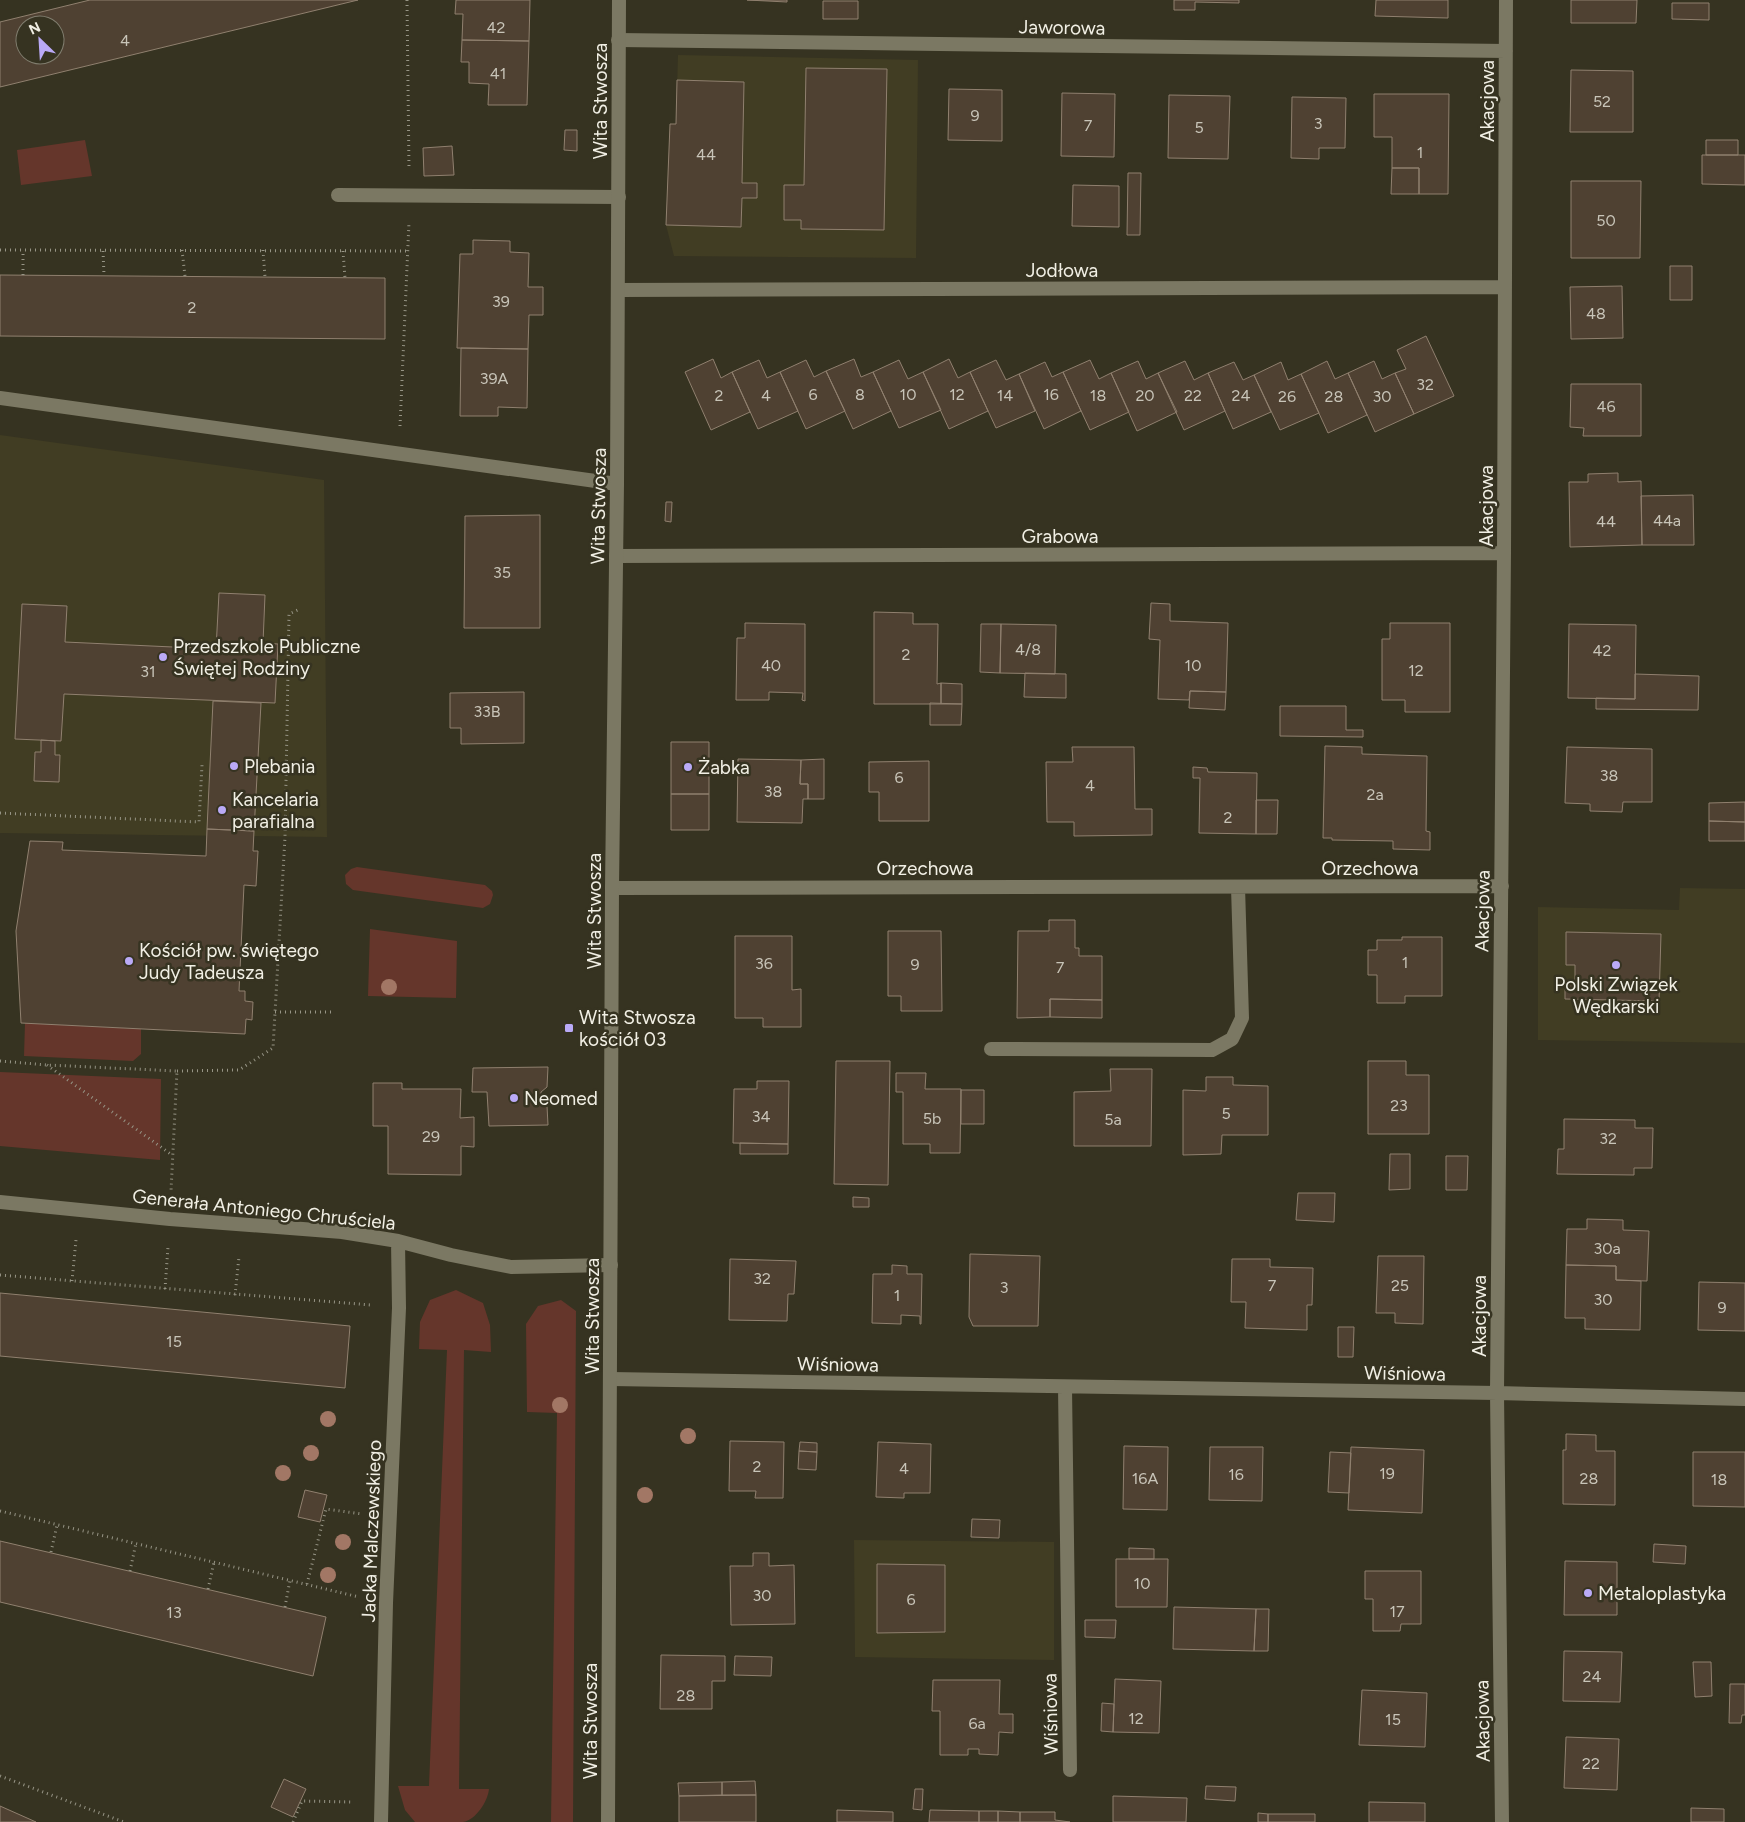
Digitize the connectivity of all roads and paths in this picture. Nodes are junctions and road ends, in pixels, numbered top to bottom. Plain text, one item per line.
1 (406, 0) edge
2 (619, 0) edge
3 (1506, 0) edge
4 (618, 40) junction
5 (1506, 51) junction
6 (338, 195) dead end
7 (410, 196) junction
8 (619, 197) junction
9 (0, 250) edge
10 (23, 250) junction
11 (182, 250) junction
12 (262, 250) junction
13 (102, 251) junction
14 (343, 251) junction
15 (407, 251) junction
16 (23, 275) dead end
17 (104, 275) dead end
18 (185, 276) dead end
19 (265, 277) dead end
20 (345, 278) dead end
21 (1505, 287) junction
22 (618, 290) junction
23 (0, 398) edge
24 (399, 454) junction
25 (617, 484) junction
26 (1504, 553) junction
27 (616, 556) junction
28 (300, 610) dead end
29 (202, 765) dead end
30 (0, 813) edge
31 (1502, 886) junction
32 (1238, 887) junction
33 (612, 888) junction
34 (275, 1012) junction
35 (333, 1012) dead end
36 (992, 1049) dead end
37 (0, 1061) edge
38 (47, 1065) junction
39 (177, 1071) junction
40 (173, 1156) junction
41 (0, 1202) edge
42 (170, 1219) junction
43 (76, 1240) dead end
44 (398, 1241) junction
45 (239, 1257) dead end
46 (611, 1265) junction
47 (0, 1275) edge
48 (72, 1281) junction
49 (165, 1289) junction
50 (234, 1295) junction
51 (398, 1308) junction
52 (611, 1379) junction
53 (1065, 1387) junction
54 (1497, 1393) junction
55 (1745, 1399) edge
56 (0, 1511) edge
57 (365, 1514) dead end
58 (57, 1525) junction
59 (136, 1544) junction
60 (50, 1552) dead end
61 (214, 1562) junction
62 (130, 1571) dead end
63 (290, 1580) junction
64 (307, 1584) junction
65 (208, 1589) dead end
66 (386, 1603) junction
67 (285, 1607) dead end
68 (1070, 1770) dead end
69 (0, 1776) edge
70 (351, 1802) dead end
71 (124, 1822) edge
72 (293, 1822) edge
73 (381, 1822) edge
74 (608, 1822) edge
75 (1502, 1822) edge

1 - 7 path
2 - 4 street, Wita Stwosza
3 - 5 street, Akacjowa
4 - 5 street, Jaworowa
4 - 8 street, Wita Stwosza
5 - 21 street, Akacjowa
6 - 7 street
7 - 8 street
7 - 15 path
8 - 22 street, Wita Stwosza
9 - 10 path
10 - 13 path
10 - 16 path
11 - 12 path
11 - 13 path
11 - 18 path
12 - 14 path
12 - 19 path
13 - 17 path
14 - 15 path
14 - 20 path
15 - 24 path
21 - 22 street, Jodłowa
21 - 26 street, Akacjowa
22 - 25 street, Wita Stwosza
23 - 24 street
24 - 25 street
25 - 27 street, Wita Stwosza
26 - 27 street, Grabowa
26 - 31 street, Akacjowa
27 - 33 street, Wita Stwosza
28 - 34 path
29 - 30 path
31 - 32 street, Orzechowa
31 - 54 street, Akacjowa
32 - 33 street, Orzechowa
32 - 36 street
33 - 46 street, Wita Stwosza
34 - 35 path
34 - 39 path
37 - 38 path
38 - 39 path
38 - 40 path
39 - 40 path
40 - 42 path
41 - 42 street, Generała Antoniego Chruściela
42 - 44 street, Generała Antoniego Chruściela
42 - 49 path
43 - 48 path
44 - 46 street, Generała Antoniego Chruściela
44 - 51 street, Jacka Malczewskiego
45 - 50 path
46 - 52 street, Wita Stwosza
47 - 48 path
48 - 49 path
49 - 50 path
50 - 51 path
51 - 66 street, Jacka Malczewskiego
52 - 53 street, Wiśniowa
52 - 74 street, Wita Stwosza
53 - 54 street, Wiśniowa
53 - 68 street, Wiśniowa
54 - 55 street, Wiśniowa
54 - 75 street, Akacjowa
56 - 58 path
57 - 64 path
58 - 59 path
58 - 60 path
59 - 61 path
59 - 62 path
61 - 63 path
61 - 65 path
63 - 64 path
63 - 67 path
64 - 66 path
66 - 73 street, Jacka Malczewskiego
69 - 71 path
70 - 72 path

